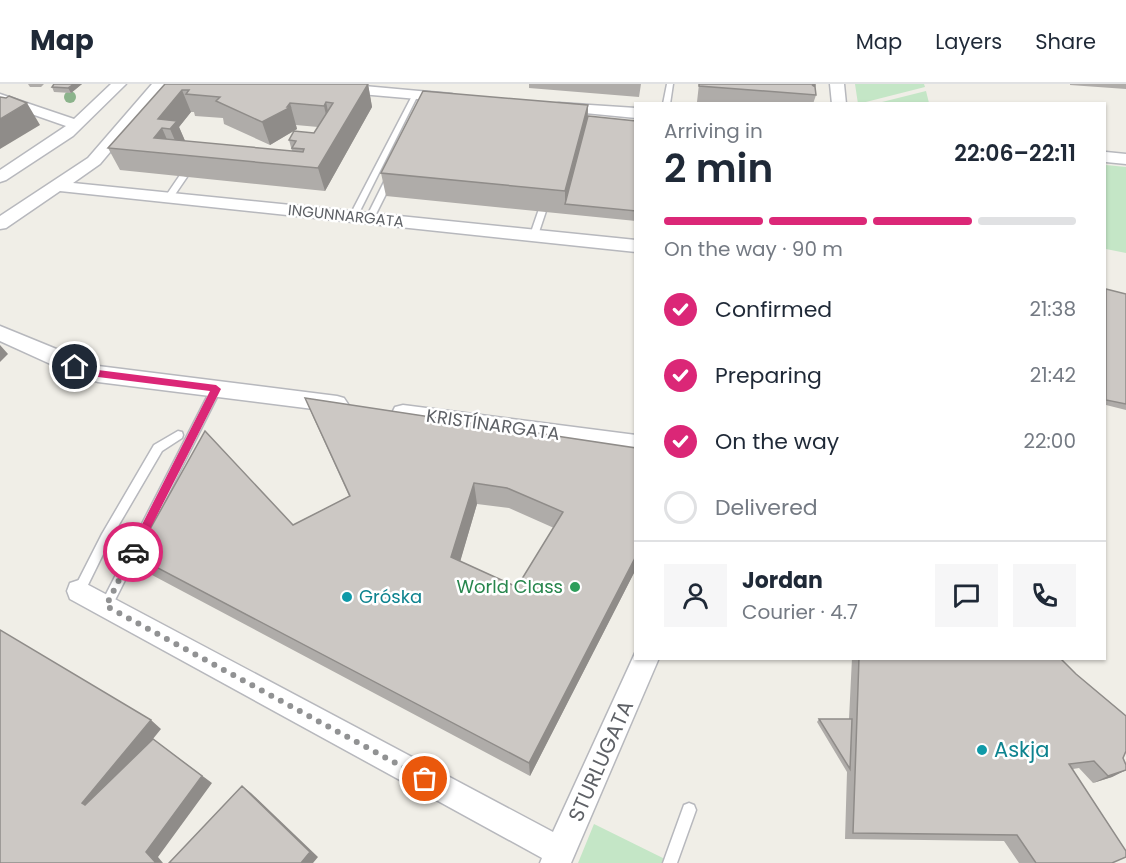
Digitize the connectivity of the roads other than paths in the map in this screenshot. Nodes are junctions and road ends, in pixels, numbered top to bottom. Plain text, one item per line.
1 (119, 84) edge
2 (160, 84) edge
3 (292, 84) edge
4 (670, 84) edge
5 (837, 84) edge
6 (415, 95) junction
7 (0, 98) edge
8 (472, 99) edge
9 (666, 102) edge
10 (839, 102) edge
11 (540, 105) edge
12 (634, 113) edge
13 (78, 125) junction
14 (1106, 157) edge
15 (1126, 159) edge
16 (393, 174) edge
17 (0, 177) edge
18 (183, 177) edge
19 (56, 186) junction
20 (169, 198) junction
21 (542, 211) edge
22 (361, 218) junction
23 (0, 224) edge
24 (534, 235) junction
25 (634, 246) edge
26 (0, 333) edge
27 (216, 389) junction
28 (356, 407) edge
29 (379, 410) edge
30 (178, 435) dead end
31 (634, 444) edge
32 (79, 591) joint
33 (106, 606) junction
34 (645, 660) edge
35 (689, 810) dead end
36 (558, 858) edge
37 (670, 863) edge

1 - 13 street
2 - 19 street
3 - 6 street
4 - 9 lane
5 - 10 street
6 - 8 street
6 - 22 lane
7 - 13 street
11 - 12 street
13 - 17 street
14 - 15 street
16 - 22 lane
18 - 20 lane
19 - 20 street, INGUNNARGATA
19 - 23 street
20 - 22 street, INGUNNARGATA
21 - 24 lane
22 - 24 street, INGUNNARGATA
24 - 25 street, INGUNNARGATA
26 - 27 street
27 - 28 street
27 - 33 lane
29 - 31 street, KRISTÍNARGATA
30 - 32 lane
32 - 33 street
33 - 36 street
34 - 36 street, STURLUGATA
35 - 37 lane

